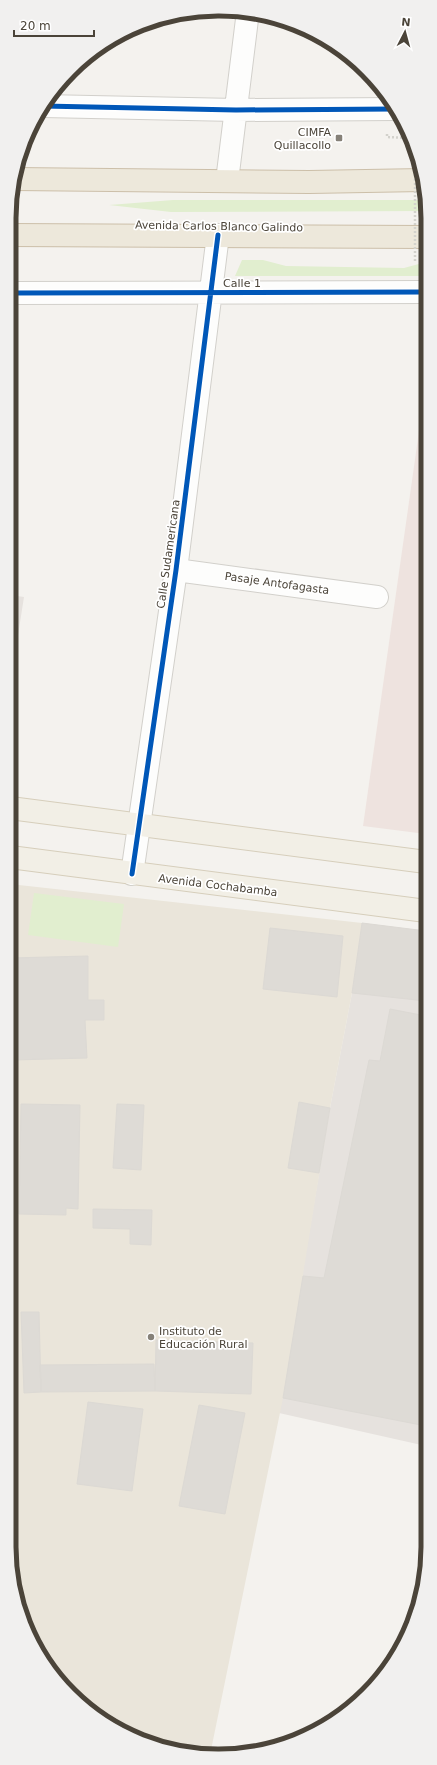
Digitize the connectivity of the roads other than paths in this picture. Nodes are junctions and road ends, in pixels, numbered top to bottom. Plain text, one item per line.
1 (247, 18) edge
2 (50, 106) edge
3 (389, 109) edge
4 (236, 110) junction
5 (22, 171) edge
6 (20, 179) edge
7 (83, 180) junction
8 (417, 180) edge
9 (227, 181) junction
10 (16, 235) edge
11 (218, 235) junction
12 (421, 237) edge
13 (421, 292) edge
14 (16, 293) edge
15 (212, 293) junction
16 (176, 570) junction
17 (377, 597) dead end
18 (16, 809) edge
19 (139, 826) junction
20 (16, 858) edge
21 (421, 861) edge
22 (132, 874) junction
23 (421, 910) edge

1 - 4 street
2 - 4 street
3 - 4 street
4 - 9 street
5 - 7 highway
6 - 7 highway
7 - 9 highway
8 - 9 highway
10 - 11 highway, Avenida Carlos Blanco Galindo
11 - 12 highway, Avenida Carlos Blanco Galindo
11 - 15 street, Calle Sudamericana
13 - 15 street, Calle 1
14 - 15 street, Calle 1
15 - 16 street, Calle Sudamericana
16 - 17 street, Pasaje Antofagasta
16 - 19 street, Calle Sudamericana
18 - 19 main road
19 - 21 main road
19 - 22 street, Calle Sudamericana
20 - 22 main road, Avenida Cochabamba
22 - 23 main road, Avenida Cochabamba

